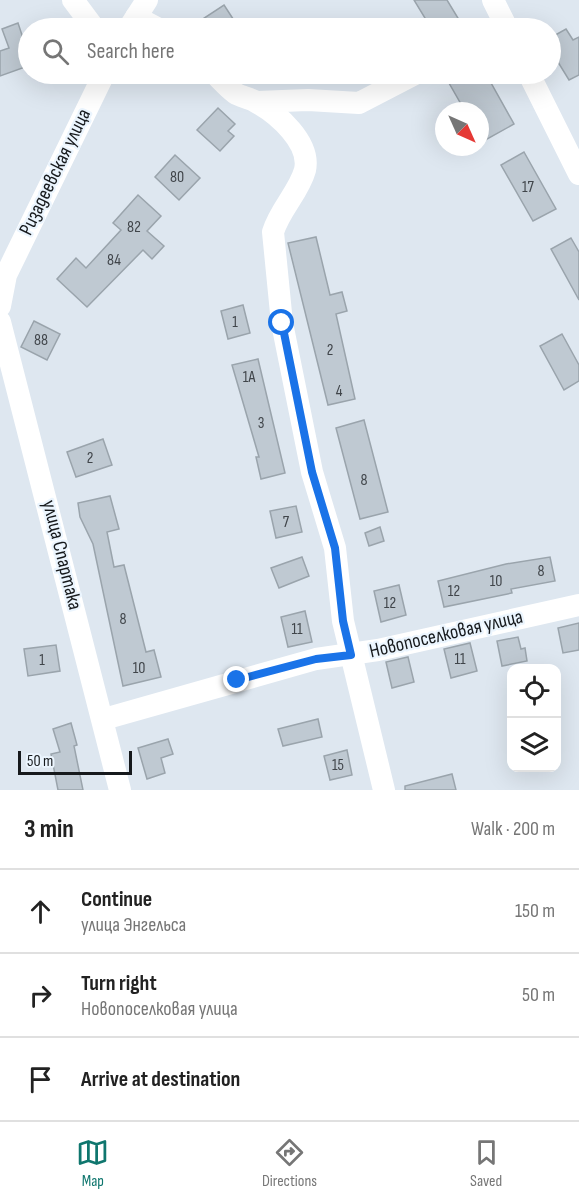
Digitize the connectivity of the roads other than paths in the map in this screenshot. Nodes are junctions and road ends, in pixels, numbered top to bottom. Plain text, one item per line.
1 (73, 0) edge
2 (493, 0) edge
3 (86, 18) edge
4 (500, 18) edge
5 (99, 84) edge
6 (226, 84) edge
7 (396, 84) edge
8 (534, 84) edge
9 (257, 102) junction
10 (579, 174) edge
11 (0, 306) edge
12 (0, 322) edge
13 (5, 364) edge
14 (579, 605) edge
15 (351, 655) junction
16 (104, 719) junction
17 (120, 790) edge
18 (384, 790) edge

1 - 3 street
2 - 4 street
5 - 11 street, Ризадеевская улица
6 - 9 street
7 - 9 street
8 - 10 street
9 - 15 street
12 - 13 street, улица Спартака
13 - 16 street, улица Спартака
14 - 15 street, Новопоселковая улица
15 - 16 street, Новопоселковая улица
15 - 18 street
16 - 17 street, улица Спартака

